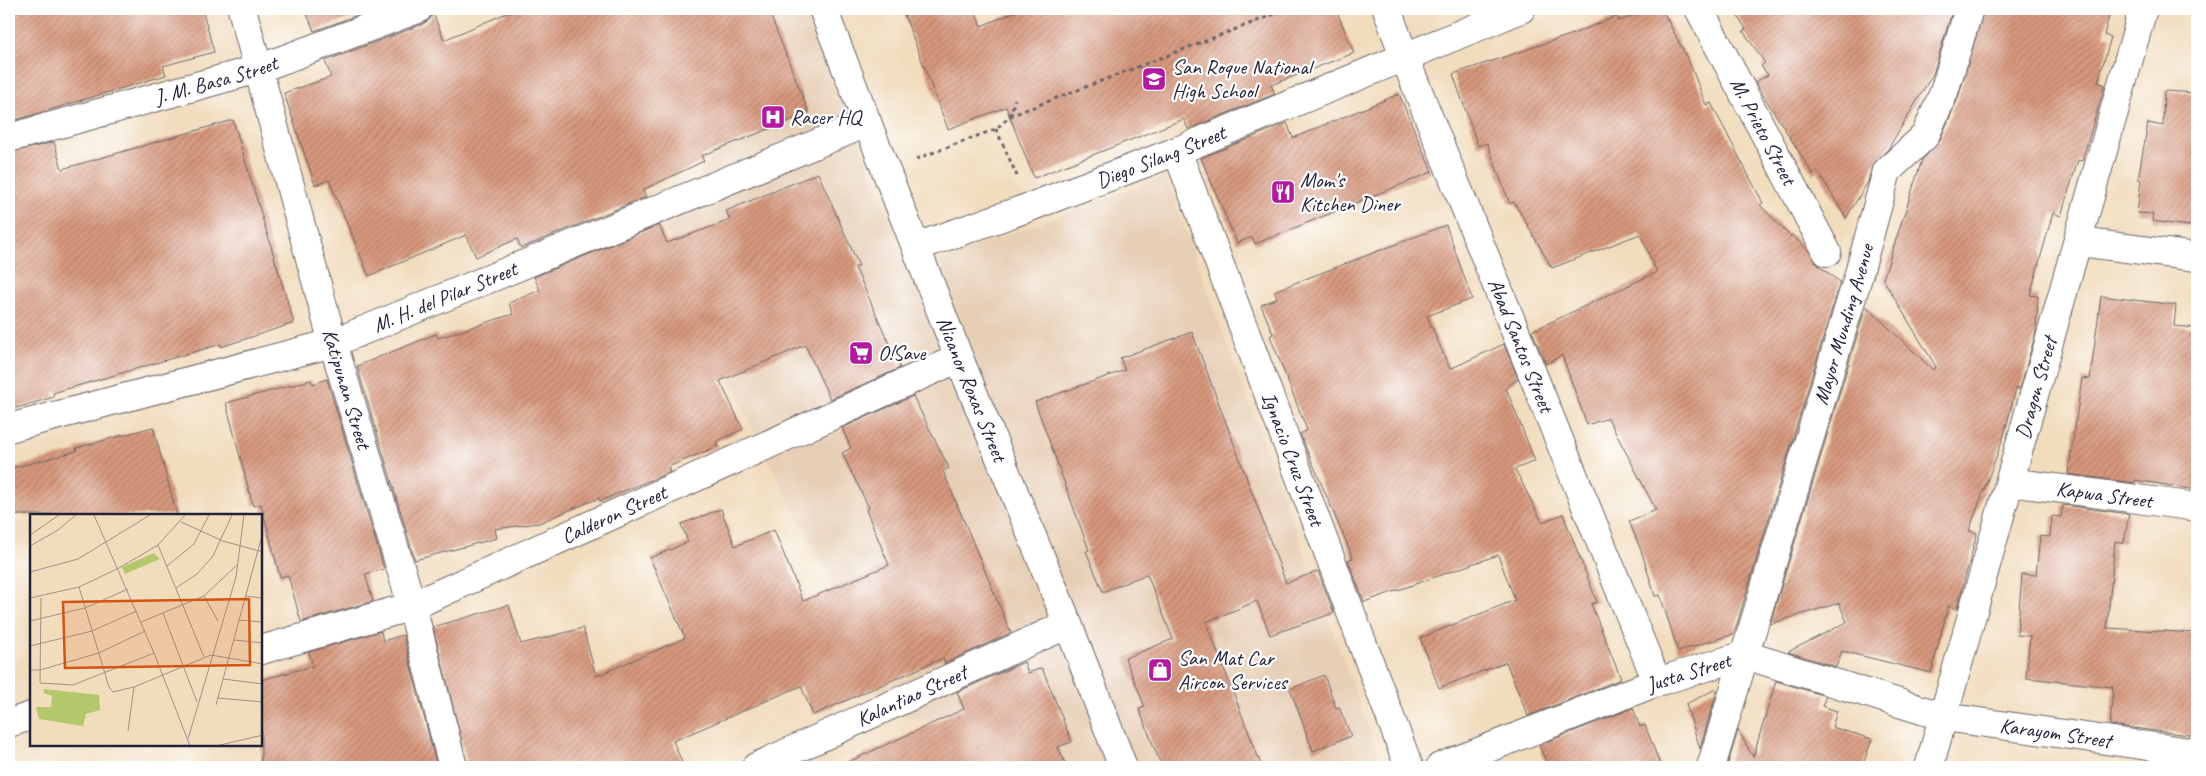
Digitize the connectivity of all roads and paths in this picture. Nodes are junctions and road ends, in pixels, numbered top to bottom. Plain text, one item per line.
1 (242, 9) edge
2 (418, 9) edge
3 (823, 9) edge
4 (1288, 9) edge
5 (1388, 9) edge
6 (1521, 9) edge
7 (1699, 9) edge
8 (1969, 9) edge
9 (2143, 9) edge
10 (1404, 56) junction
11 (258, 69) junction
12 (1015, 98) dead end
13 (1010, 116) junction
14 (867, 123) junction
15 (996, 129) junction
16 (9, 138) edge
17 (1177, 151) junction
18 (885, 171) junction
19 (1030, 208) junction
20 (2079, 242) junction
21 (916, 247) junction
22 (1827, 252) dead end
23 (2197, 257) edge
24 (333, 343) junction
25 (959, 358) junction
26 (9, 428) edge
27 (2010, 482) junction
28 (2197, 507) edge
29 (412, 606) junction
30 (1068, 624) junction
31 (262, 650) edge
32 (1745, 655) junction
33 (1657, 682) junction
34 (30, 716) edge
35 (1944, 717) junction
36 (9, 723) edge
37 (2197, 753) edge
38 (453, 767) edge
39 (756, 767) edge
40 (1123, 767) edge
41 (1408, 767) edge
42 (1440, 767) edge
43 (1711, 767) edge
44 (1930, 767) edge

1 - 11 street, Katipunan Street
2 - 11 street, J. M. Basa Street
3 - 14 street, Nicanor Roxas Street
4 - 13 path
5 - 10 street, Abad Santos Street
6 - 10 street, Diego Silang Street
7 - 22 street, M. Prieto Street
8 - 32 street, Mayor Munding Avenue
9 - 20 street, Dragon Street
10 - 17 street, Diego Silang Street
10 - 33 street, Abad Santos Street
11 - 16 street, J. M. Basa Street
11 - 24 street, Katipunan Street
12 - 13 path
13 - 15 path
14 - 18 street, Nicanor Roxas Street
14 - 24 street, M. H. del Pilar Street
15 - 18 path
15 - 19 path
17 - 19 street, Diego Silang Street
17 - 41 street, Ignacio Cruz Street
18 - 21 street, Nicanor Roxas Street
19 - 21 street, Diego Silang Street
20 - 23 street
20 - 27 street, Dragon Street
21 - 25 street, Nicanor Roxas Street
24 - 26 street, M. H. del Pilar Street
24 - 29 street, Katipunan Street
25 - 29 street, Calderon Street
25 - 30 street, Nicanor Roxas Street
27 - 28 street, Kapwa Street
27 - 35 street, Dragon Street
29 - 31 street, Calderon Street
29 - 38 street, Katipunan Street
30 - 39 street, Kalantiao Street
30 - 40 street, Nicanor Roxas Street
32 - 33 street, Justa Street
32 - 35 street, Justa Street
32 - 43 street, Mayor Munding Avenue
33 - 42 street, Justa Street
34 - 36 street
35 - 37 street, Karayom Street
35 - 44 street, Dragon Street

